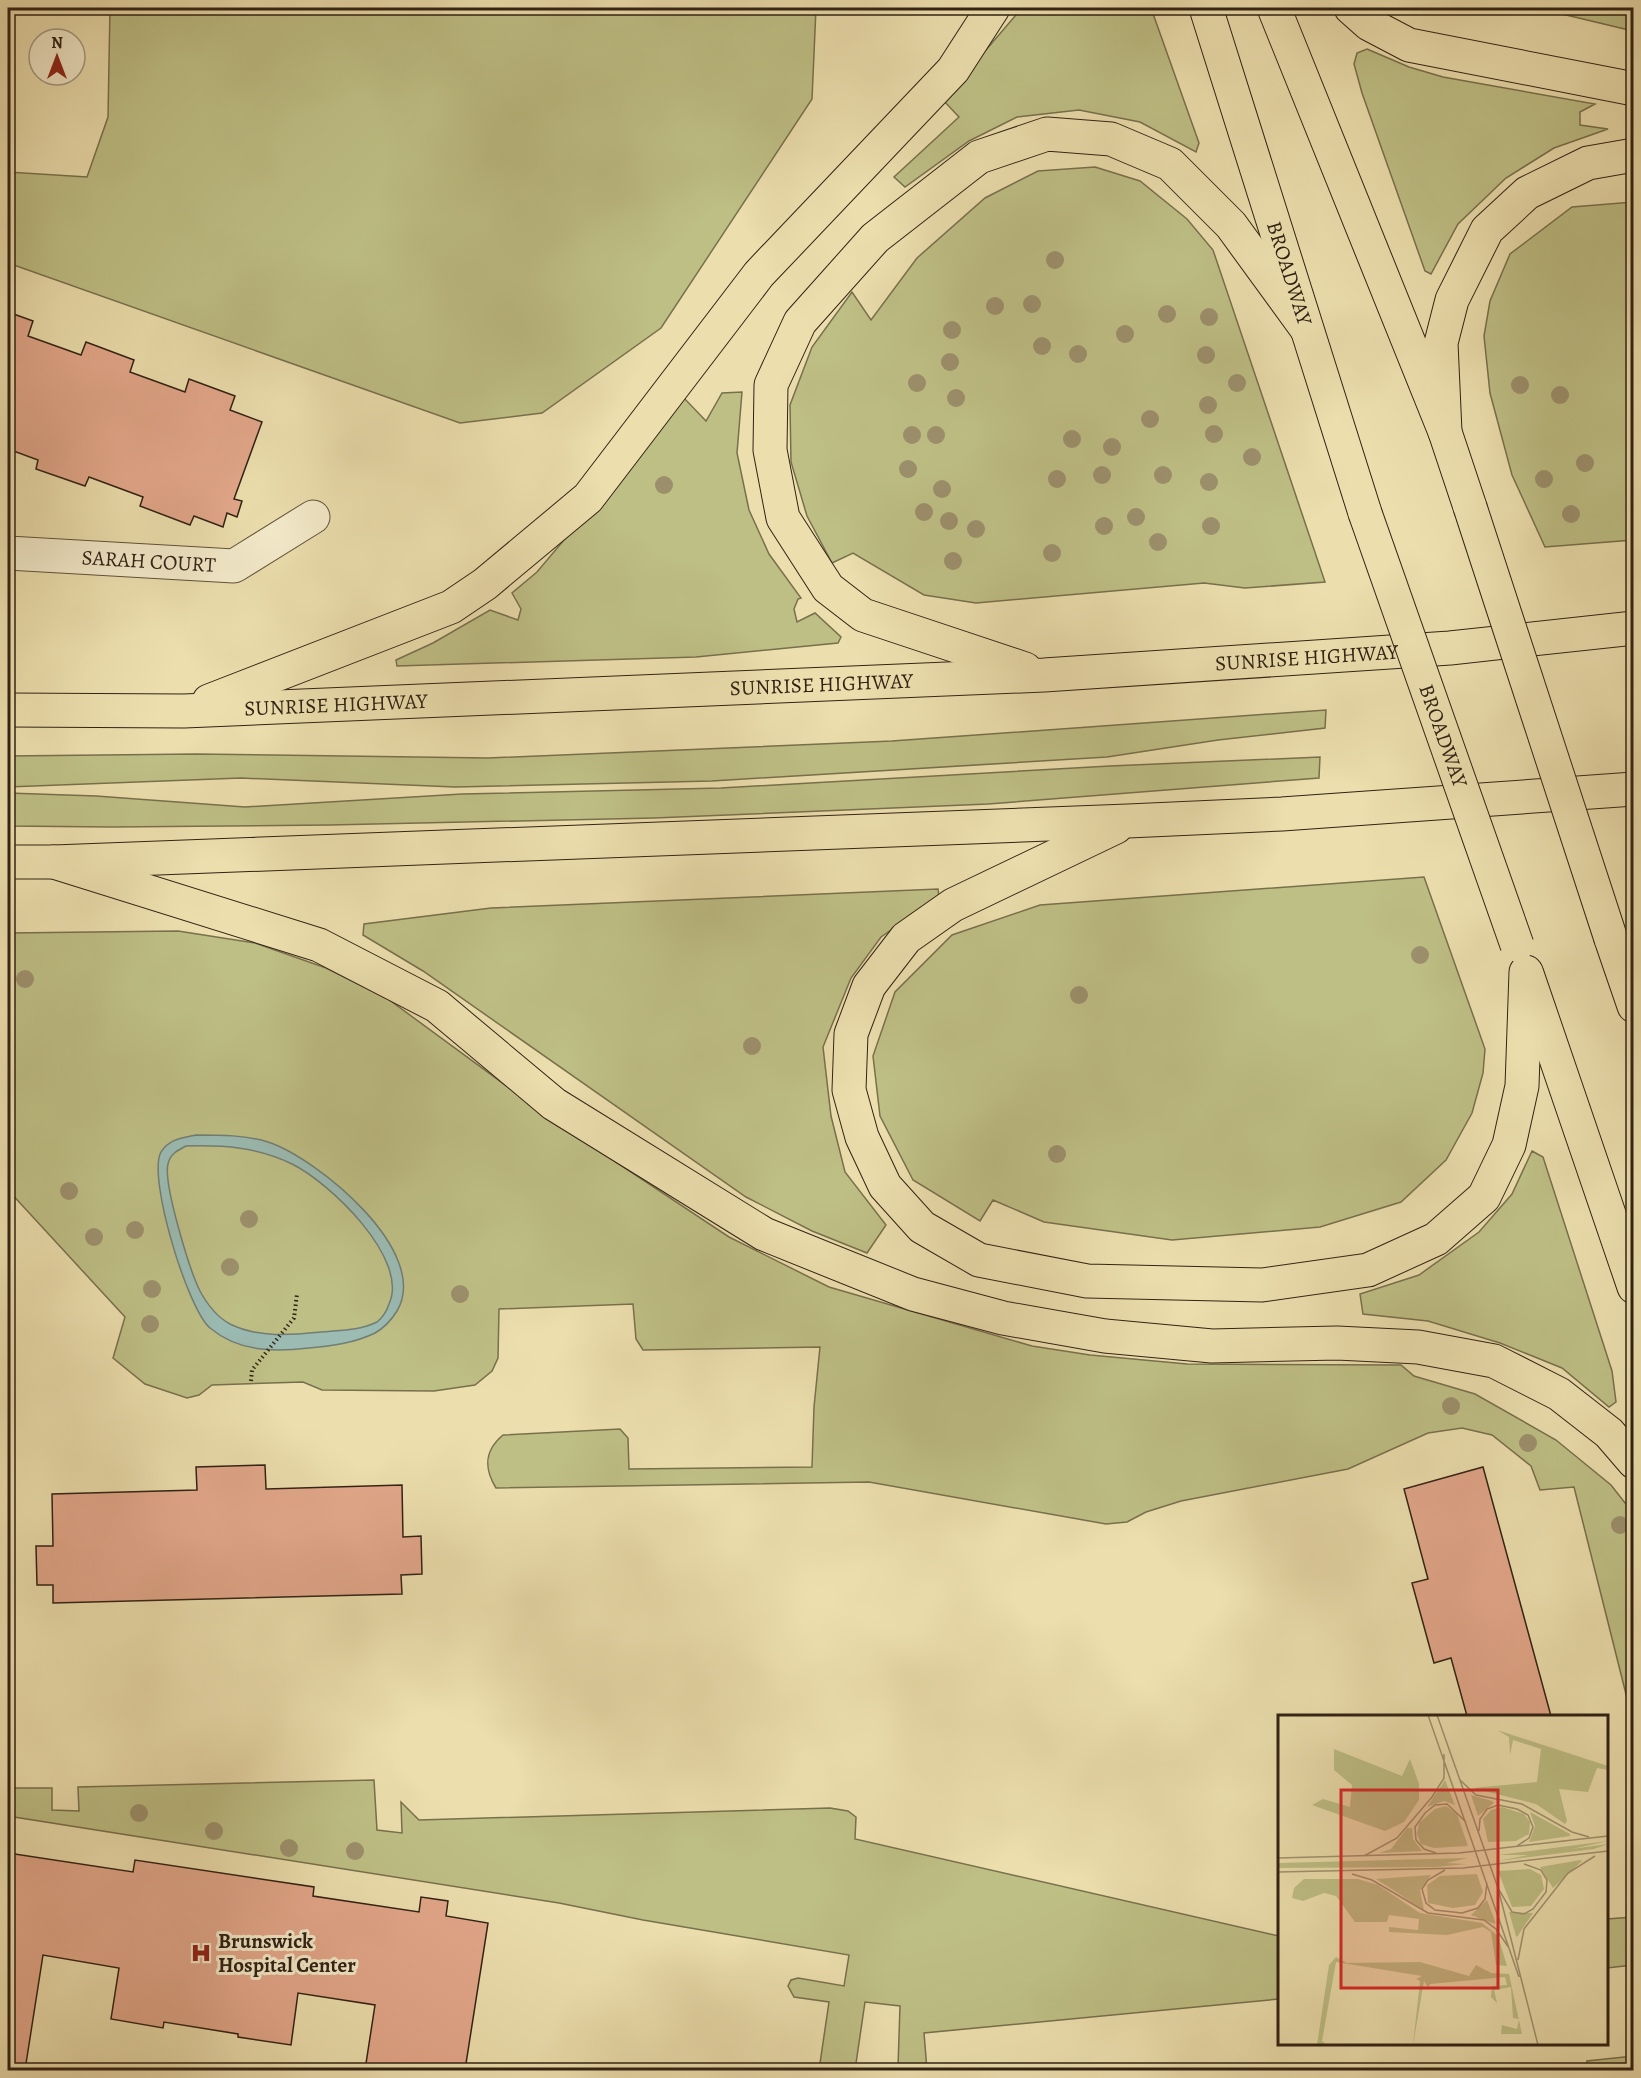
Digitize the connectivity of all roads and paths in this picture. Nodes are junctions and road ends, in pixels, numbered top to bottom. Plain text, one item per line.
1 (993, 8) edge
2 (1206, 8) edge
3 (1274, 8) edge
4 (1351, 8) edge
5 (1634, 88) edge
6 (1634, 155) edge
7 (1306, 328) junction
8 (1445, 432) junction
9 (314, 517) dead end
10 (8, 553) edge
11 (1634, 628) edge
12 (1044, 675) junction
13 (8, 710) edge
14 (184, 711) junction
15 (1634, 789) edge
16 (1128, 821) junction
17 (8, 862) edge
18 (54, 862) junction
19 (1521, 959) junction
20 (1634, 1006) edge
21 (1634, 1287) edge
22 (297, 1294) dead end
23 (251, 1381) dead end
24 (1634, 1462) edge

1 - 14 main road
2 - 7 main road, BROADWAY
3 - 8 main road
4 - 5 main road
6 - 8 main road
7 - 12 main road
7 - 19 main road, BROADWAY, bridge
8 - 20 main road, bridge
9 - 10 street, SARAH COURT
11 - 12 main road, SUNRISE HIGHWAY
12 - 14 main road, SUNRISE HIGHWAY
13 - 14 main road, SUNRISE HIGHWAY
15 - 16 main road
16 - 18 main road
16 - 19 main road
17 - 18 main road
18 - 24 main road
19 - 21 main road, BROADWAY
22 - 23 path

